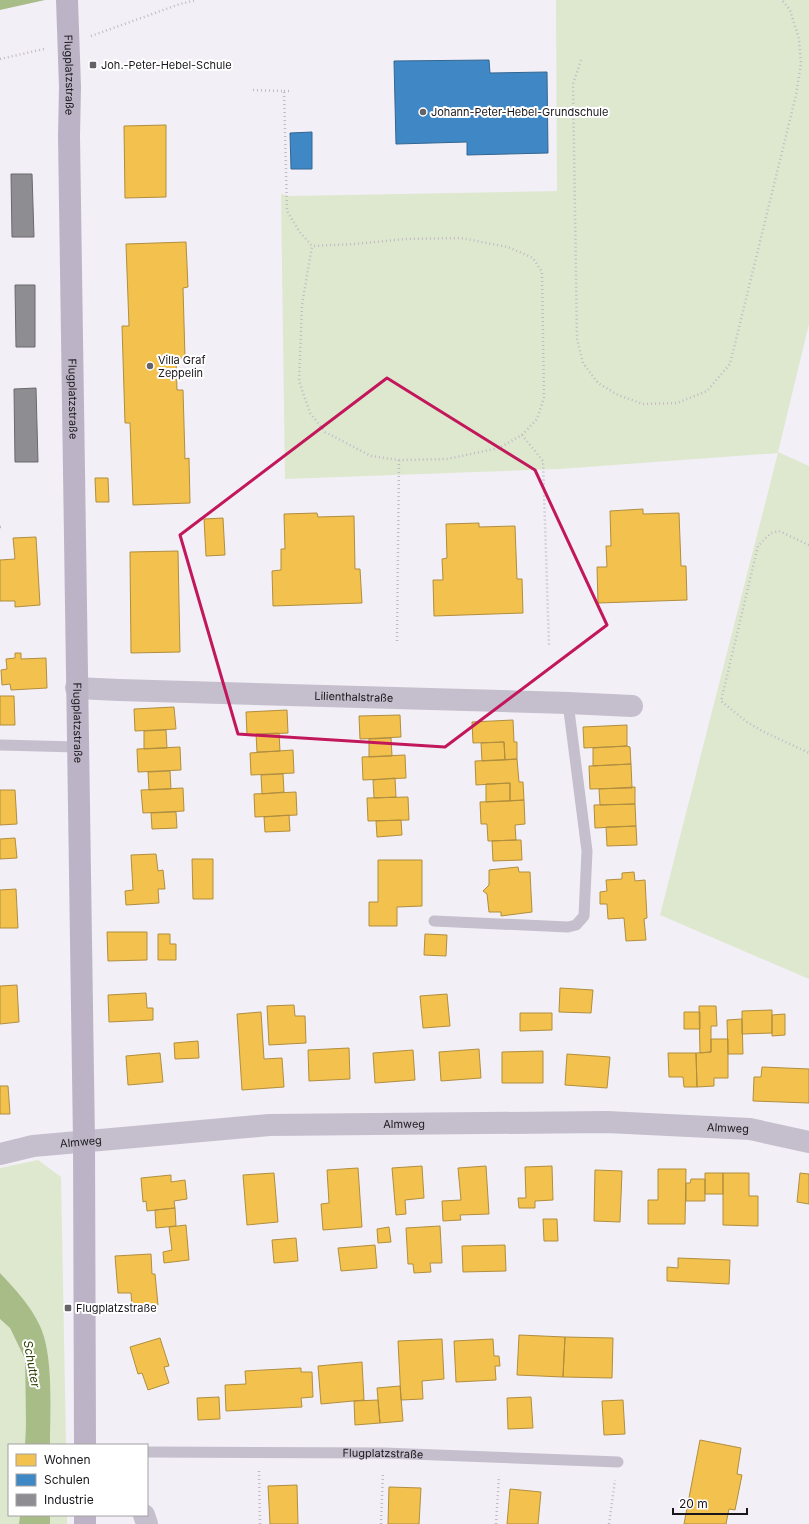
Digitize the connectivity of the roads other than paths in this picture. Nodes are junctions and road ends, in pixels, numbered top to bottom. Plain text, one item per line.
1 (66, 6) edge
2 (76, 688) junction
3 (568, 703) junction
4 (632, 706) dead end
5 (0, 745) edge
6 (77, 747) junction
7 (434, 921) dead end
8 (84, 1141) junction
9 (809, 1142) edge
10 (0, 1154) edge
11 (85, 1444) edge
12 (148, 1452) edge
13 (618, 1462) road end

1 - 2 street, Flugplatzstraße
2 - 3 street, Lilienthalstraße
2 - 6 street, Flugplatzstraße
3 - 4 street, Lilienthalstraße
3 - 7 lane
5 - 6 lane
6 - 8 street, Flugplatzstraße
8 - 9 street, Almweg
8 - 10 street, Almweg
8 - 11 street, Flugplatzstraße
12 - 13 lane, Flugplatzstraße

